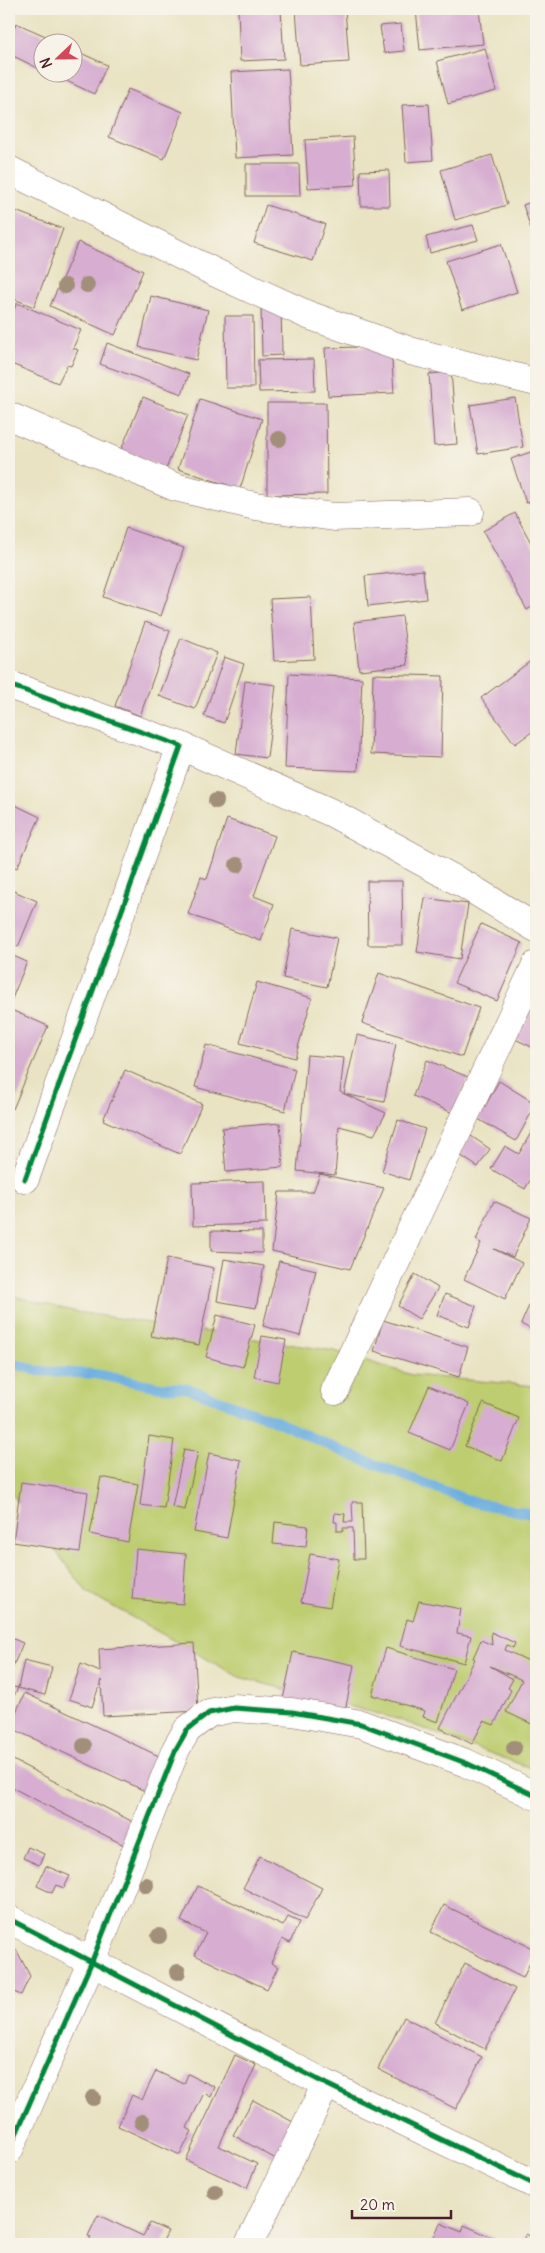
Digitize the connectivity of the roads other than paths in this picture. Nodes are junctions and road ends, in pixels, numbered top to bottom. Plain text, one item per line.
1 (9, 170) edge
2 (536, 382) edge
3 (9, 416) edge
4 (470, 512) dead end
5 (9, 685) edge
6 (181, 746) junction
7 (536, 928) edge
8 (536, 965) edge
9 (25, 1179) dead end
10 (335, 1391) dead end
11 (536, 1796) edge
12 (9, 1919) edge
13 (92, 1960) junction
14 (326, 2084) junction
15 (9, 2150) edge
16 (536, 2185) edge
17 (249, 2244) edge

1 - 2 street
3 - 4 street
5 - 6 street
6 - 7 street
6 - 9 street
8 - 10 street
11 - 13 street
12 - 13 street
13 - 14 street
13 - 15 street
14 - 16 street
14 - 17 street

